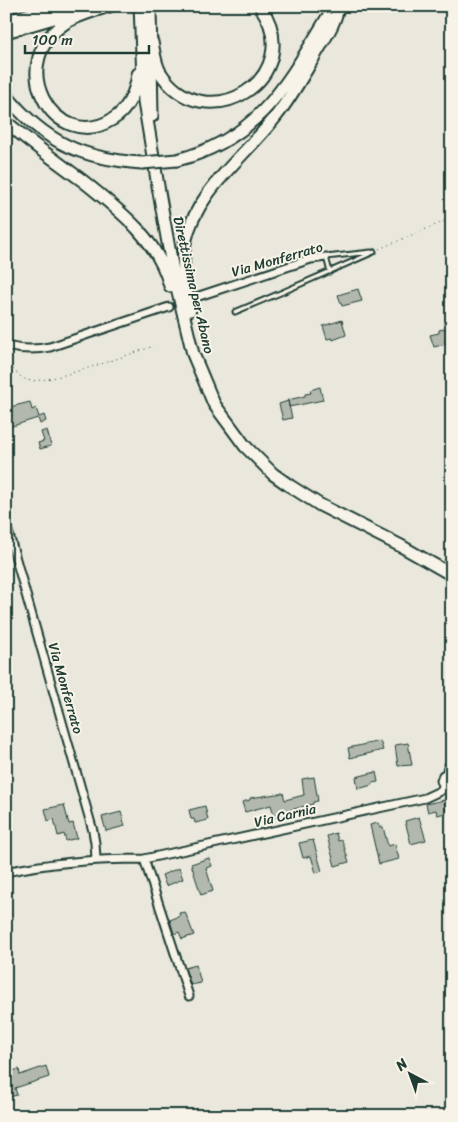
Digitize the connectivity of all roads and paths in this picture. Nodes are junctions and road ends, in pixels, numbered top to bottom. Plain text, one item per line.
1 (59, 6) edge
2 (96, 6) edge
3 (110, 6) edge
4 (140, 6) edge
5 (150, 6) edge
6 (260, 6) edge
7 (334, 6) edge
8 (338, 6) edge
9 (6, 21) edge
10 (6, 32) edge
11 (152, 42) junction
12 (141, 47) junction
13 (6, 95) edge
14 (6, 122) edge
15 (152, 142) junction
16 (452, 218) edge
17 (374, 252) junction
18 (326, 256) junction
19 (330, 272) junction
20 (193, 298) dead end
21 (169, 307) dead end
22 (235, 312) dead end
23 (6, 346) edge
24 (154, 346) dead end
25 (193, 354) junction
26 (6, 362) edge
27 (6, 524) edge
28 (452, 575) edge
29 (451, 762) edge
30 (449, 773) edge
31 (442, 784) junction
32 (452, 790) edge
33 (96, 859) junction
34 (144, 859) junction
35 (6, 872) edge
36 (188, 996) dead end

1 - 9 highway
2 - 10 highway
3 - 12 highway
4 - 12 highway, Direttissima per Abano
5 - 11 highway, Direttissima per Abano
6 - 11 highway
7 - 13 highway, bridge
8 - 25 highway
11 - 15 highway, Direttissima per Abano
12 - 15 highway, Direttissima per Abano
14 - 25 highway
15 - 25 highway, Direttissima per Abano
16 - 17 path
17 - 18 lane, Via Monferrato
17 - 19 lane, Via Monferrato
18 - 19 lane
18 - 20 street, Via Monferrato
19 - 22 lane, Via Monferrato
21 - 23 street
24 - 26 path
25 - 28 highway, Direttissima per Abano
27 - 33 street, Via Monferrato
29 - 30 street
30 - 31 street
31 - 32 street
31 - 34 street, Via Carnia
33 - 34 street, Via Carnia
33 - 35 street, Via Carnia
34 - 36 street

